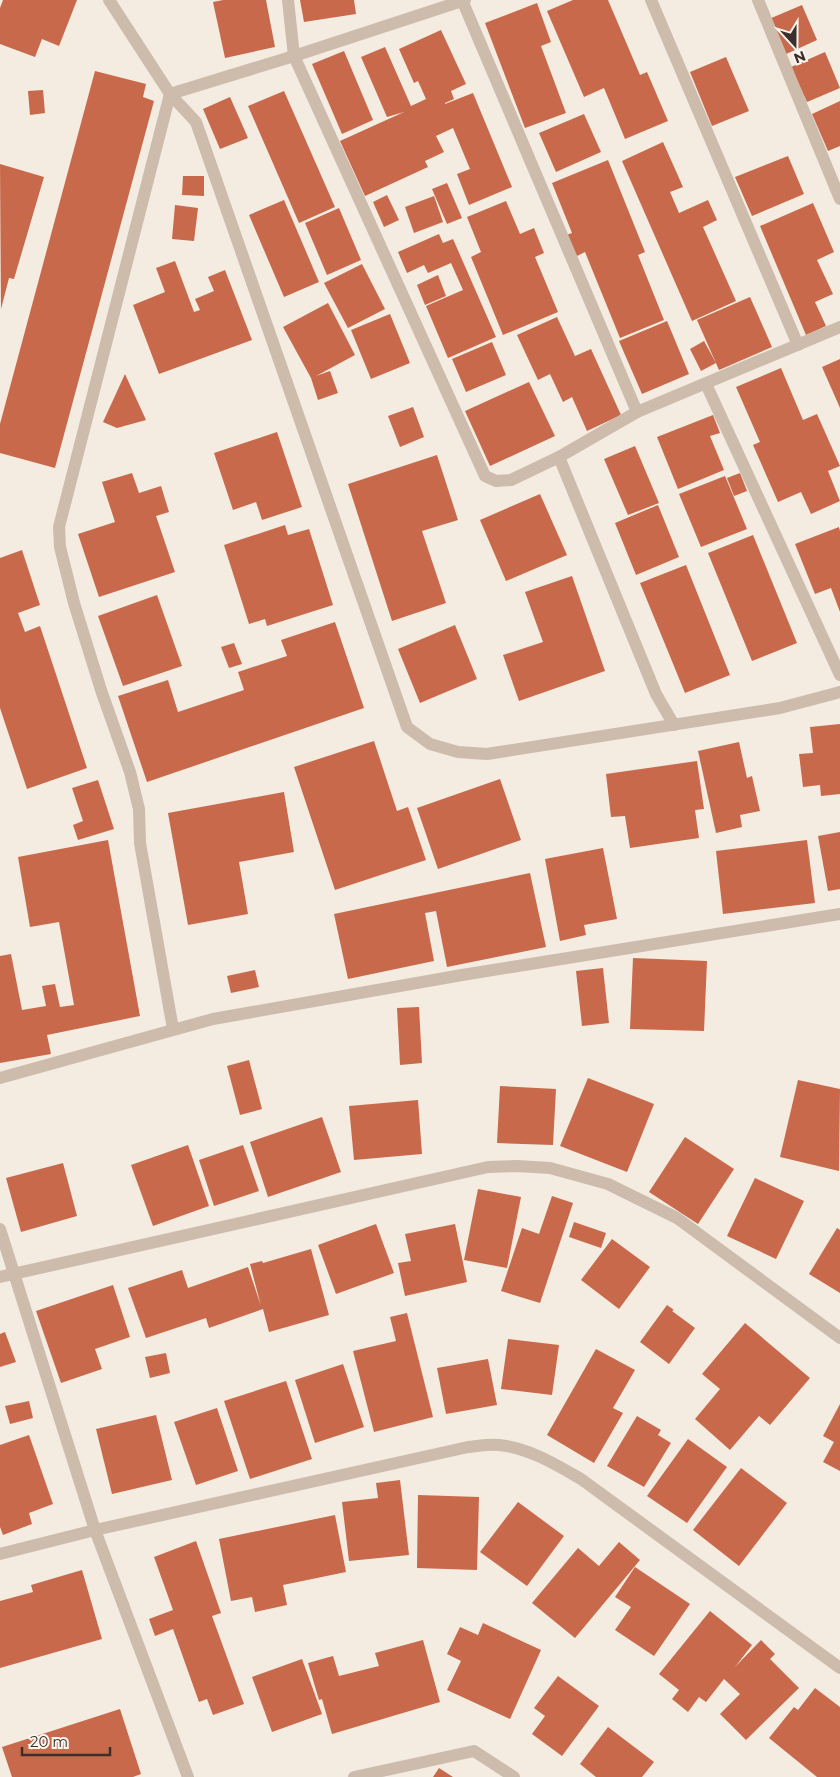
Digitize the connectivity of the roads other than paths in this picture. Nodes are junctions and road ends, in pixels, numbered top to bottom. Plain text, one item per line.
1 (109, 0) edge
2 (288, 0) edge
3 (463, 0) edge
4 (651, 0) edge
5 (758, 0) edge
6 (294, 56) junction
7 (170, 94) junction
8 (840, 199) edge
9 (840, 327) edge
10 (798, 346) junction
11 (706, 384) junction
12 (637, 412) junction
13 (559, 457) junction
14 (840, 676) edge
15 (840, 692) edge
16 (674, 725) junction
17 (840, 914) edge
18 (173, 1029) junction
19 (0, 1078) edge
20 (0, 1229) edge
21 (13, 1274) junction
22 (0, 1277) edge
23 (840, 1338) edge
24 (95, 1530) junction
25 (0, 1554) edge
26 (840, 1668) edge
27 (188, 1777) edge
28 (354, 1777) edge
29 (514, 1777) edge

1 - 7 street
2 - 6 street
3 - 6 street
3 - 12 street
4 - 10 street
5 - 8 street
6 - 7 street
6 - 13 street
7 - 16 street
7 - 18 street
9 - 10 street
10 - 11 street
11 - 12 street
11 - 14 street
12 - 13 street
13 - 16 street
15 - 16 street
17 - 18 street
18 - 19 street
20 - 21 street
21 - 22 street
21 - 23 street
21 - 24 street
24 - 25 street
24 - 26 street
24 - 27 street
28 - 29 street

